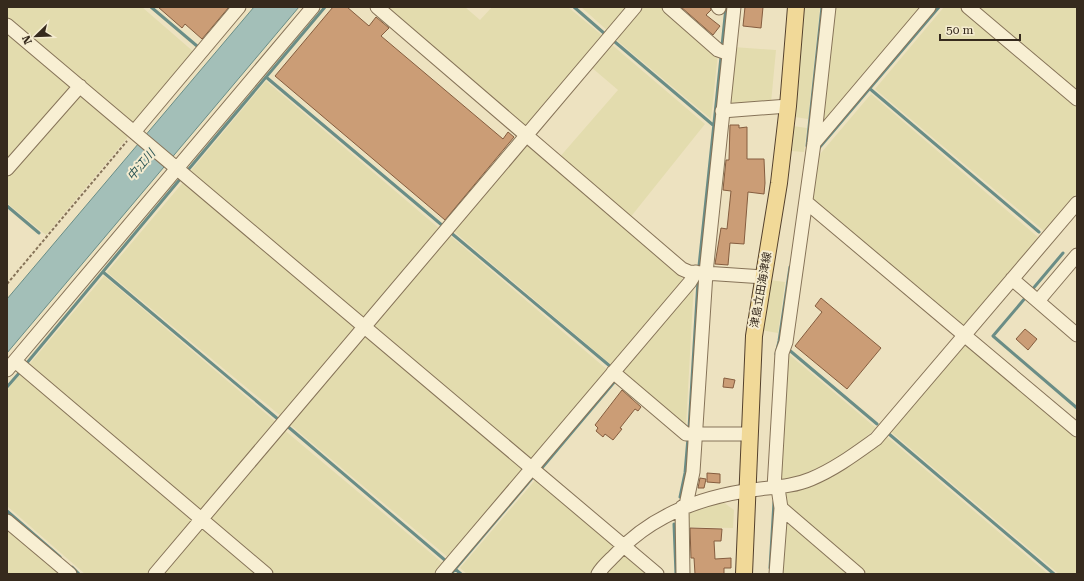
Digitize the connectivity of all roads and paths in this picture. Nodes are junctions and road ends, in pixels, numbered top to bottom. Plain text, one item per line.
1 (239, 7) edge
2 (313, 7) edge
3 (377, 7) edge
4 (635, 7) edge
5 (669, 7) edge
6 (734, 7) edge
7 (796, 7) edge
8 (828, 7) edge
9 (929, 7) edge
10 (968, 7) edge
11 (7, 25) edge
12 (729, 54) junction
13 (80, 86) junction
14 (1077, 99) edge
15 (788, 106) junction
16 (722, 111) junction
17 (136, 135) junction
18 (526, 135) junction
19 (814, 143) junction
20 (175, 166) junction
21 (7, 170) edge
22 (806, 202) junction
23 (1076, 206) edge
24 (1077, 255) edge
25 (701, 273) junction
26 (764, 277) junction
27 (1012, 279) junction
28 (7, 284) edge
29 (1038, 301) junction
30 (364, 326) junction
31 (965, 335) junction
32 (1077, 335) edge
33 (11, 366) edge
34 (613, 372) junction
35 (1077, 430) edge
36 (696, 434) junction
37 (749, 434) junction
38 (533, 468) junction
39 (776, 488) junction
40 (746, 490) junction
41 (684, 506) junction
42 (780, 508) junction
43 (201, 519) junction
44 (7, 521) edge
45 (624, 545) junction
46 (70, 574) edge
47 (155, 574) edge
48 (266, 574) edge
49 (442, 574) edge
50 (598, 574) edge
51 (658, 574) edge
52 (683, 574) edge
53 (744, 574) edge
54 (776, 574) edge
55 (858, 574) edge

1 - 17 street
2 - 20 street
3 - 18 street
4 - 18 street
5 - 12 street
6 - 12 street
7 - 15 main road, 津島立田海津線
8 - 19 street
9 - 19 street
10 - 14 street
11 - 13 street
12 - 16 street
13 - 17 street
13 - 21 street
15 - 16 street
15 - 26 main road, 津島立田海津線
16 - 25 street
17 - 20 street
17 - 28 path
18 - 25 street
18 - 30 street
19 - 22 street
20 - 30 street
20 - 33 street
22 - 31 street
22 - 39 street
23 - 27 street
24 - 29 street
25 - 26 street
25 - 34 street
25 - 36 street
26 - 37 main road, 津島立田海津線
27 - 29 street
27 - 31 street
29 - 32 street
30 - 38 street
30 - 43 street
31 - 35 street
31 - 39 street
33 - 43 street
34 - 36 street
34 - 38 street
36 - 37 street
36 - 41 street
37 - 40 main road, 津島立田海津線
38 - 45 street
38 - 49 street
39 - 40 street
39 - 42 street
40 - 41 street
40 - 53 main road, 津島立田海津線
41 - 45 street
41 - 52 street
42 - 54 street
42 - 55 street
43 - 47 street
43 - 48 street
44 - 46 street
45 - 50 street
45 - 51 street

